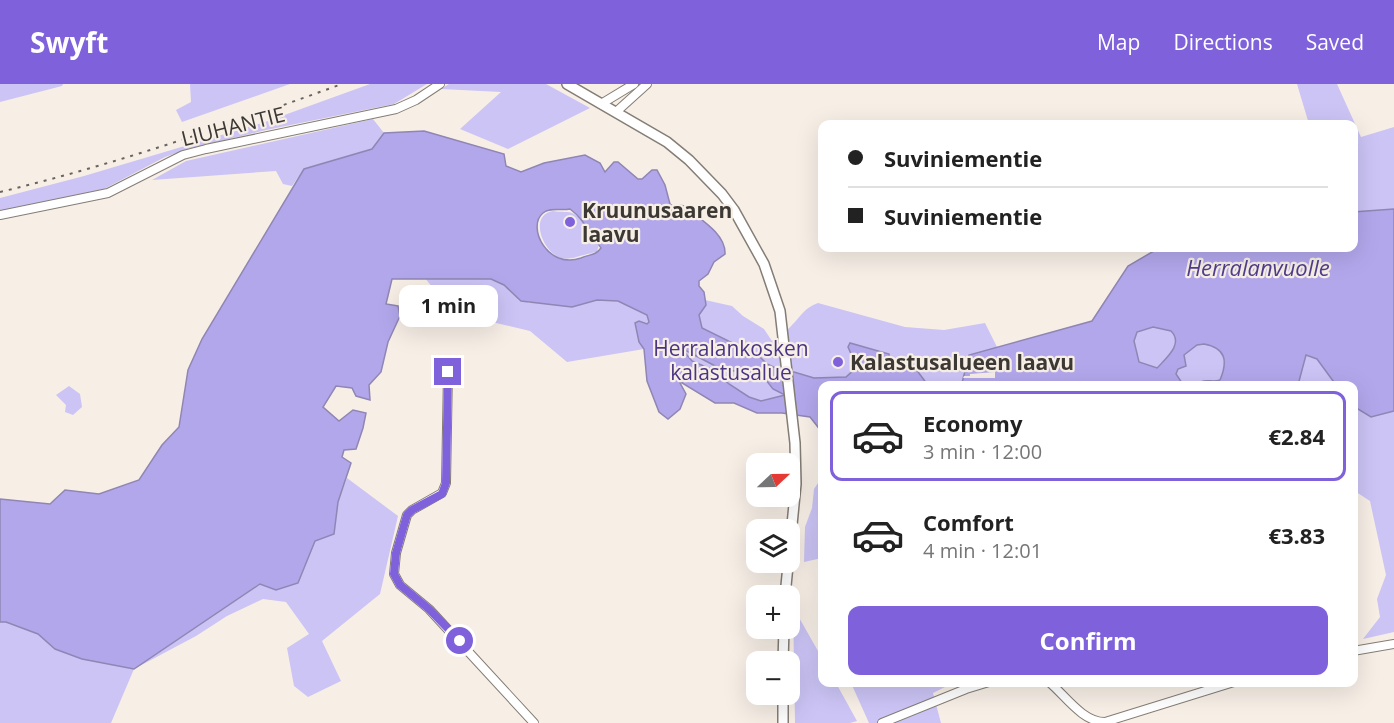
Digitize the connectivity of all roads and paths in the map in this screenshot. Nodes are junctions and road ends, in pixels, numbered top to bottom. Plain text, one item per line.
1 (440, 84) edge
2 (567, 84) edge
3 (634, 84) edge
4 (647, 84) edge
5 (601, 104) junction
6 (615, 112) junction
7 (0, 215) edge
8 (448, 372) dead end
9 (786, 585) edge
10 (1394, 644) edge
11 (1358, 650) edge
12 (973, 687) edge
13 (1054, 687) edge
14 (1217, 687) edge
15 (783, 705) edge
16 (534, 723) edge
17 (783, 723) edge
18 (882, 723) edge

1 - 7 street, LIUHANTIE
2 - 5 street
3 - 5 street
4 - 6 street
5 - 6 street
6 - 9 street
8 - 16 street
10 - 11 street
12 - 18 street
13 - 14 street
15 - 17 street

